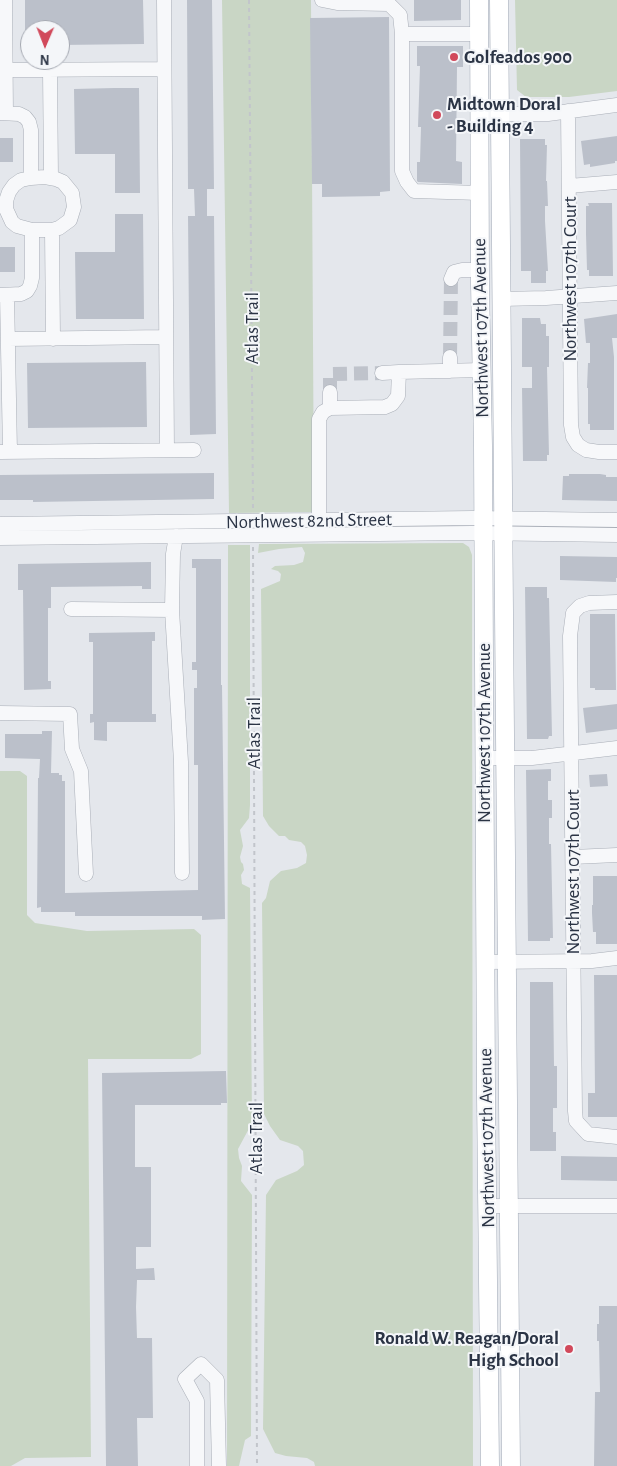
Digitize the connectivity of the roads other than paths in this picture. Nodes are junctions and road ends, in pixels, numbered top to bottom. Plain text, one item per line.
1 (5, 0) edge
2 (164, 0) edge
3 (322, 0) edge
4 (479, 0) edge
5 (499, 0) edge
6 (402, 34) junction
7 (479, 34) junction
8 (164, 69) junction
9 (6, 70) junction
10 (20, 70) edge
11 (50, 70) edge
12 (70, 70) edge
13 (617, 105) edge
14 (568, 111) junction
15 (3, 113) edge
16 (479, 114) junction
17 (499, 115) junction
18 (32, 178) junction
19 (51, 178) junction
20 (617, 182) edge
21 (569, 186) junction
22 (4, 193) edge
23 (480, 193) junction
24 (4, 216) edge
25 (32, 230) junction
26 (52, 230) junction
27 (480, 270) junction
28 (451, 279) dead end
29 (617, 293) edge
30 (4, 295) edge
31 (570, 297) junction
32 (501, 299) junction
33 (166, 337) junction
34 (53, 338) junction
35 (8, 339) junction
36 (482, 370) junction
37 (399, 372) junction
38 (382, 373) tunnel mouth
39 (330, 392) tunnel mouth
40 (330, 408) junction
41 (167, 450) junction
42 (194, 450) dead end
43 (5, 452) edge
44 (617, 452) edge
45 (617, 520) edge
46 (319, 521) junction
47 (0, 524) edge
48 (483, 526) junction
49 (502, 526) junction
50 (253, 528) junction
51 (617, 535) edge
52 (176, 536) junction
53 (0, 538) edge
54 (617, 602) edge
55 (71, 609) dead end
56 (172, 610) junction
57 (0, 713) edge
58 (617, 748) edge
59 (572, 754) junction
60 (484, 758) junction
61 (505, 758) junction
62 (617, 855) edge
63 (573, 857) junction
64 (86, 874) dead end
65 (182, 874) dead end
66 (617, 958) edge
67 (574, 961) junction
68 (486, 962) junction
69 (506, 962) junction
70 (617, 1137) edge
71 (488, 1206) junction
72 (509, 1206) junction
73 (617, 1206) edge
74 (197, 1416) junction
75 (218, 1417) junction
76 (197, 1466) edge
77 (219, 1466) edge
78 (490, 1466) edge
79 (510, 1466) edge

1 - 9 street
2 - 8 street
3 - 6 street
4 - 7 main road, Northwest 107th Avenue
5 - 17 main road, Northwest 107th Avenue
6 - 7 street
6 - 23 street
7 - 16 main road, Northwest 107th Avenue
8 - 12 street
8 - 33 street
9 - 10 street
9 - 15 street
11 - 19 street
13 - 14 street
14 - 17 street
14 - 21 street, Northwest 107th Court
15 - 18 street
16 - 17 street
16 - 23 main road, Northwest 107th Avenue
17 - 32 main road, Northwest 107th Avenue
18 - 19 street
18 - 22 street
19 - 26 street
20 - 21 street
21 - 31 street, Northwest 107th Court
22 - 24 street
23 - 27 main road, Northwest 107th Avenue
24 - 25 street
25 - 26 street
25 - 30 street
26 - 34 street
27 - 28 street
27 - 36 main road, Northwest 107th Avenue
29 - 31 street
30 - 35 street
31 - 32 street
31 - 44 street, Northwest 107th Court
32 - 49 main road, Northwest 107th Avenue
33 - 34 street
33 - 41 street
34 - 35 street
35 - 43 street
36 - 37 street
36 - 48 main road, Northwest 107th Avenue
37 - 38 street
37 - 40 street
39 - 40 street
40 - 46 street
41 - 42 street
41 - 43 street
45 - 49 street, Northwest 82nd Street
46 - 48 street, Northwest 82nd Street
46 - 50 street, Northwest 82nd Street
47 - 50 street, Northwest 82nd Street
48 - 49 street, Northwest 82nd Street
48 - 50 street, Northwest 82nd Street
48 - 60 main road, Northwest 107th Avenue
49 - 51 street, Northwest 82nd Street
49 - 61 main road, Northwest 107th Avenue
50 - 52 street, Northwest 82nd Street
52 - 53 street, Northwest 82nd Street
52 - 56 street
54 - 59 street, Northwest 107th Court
55 - 56 street
56 - 65 street
57 - 64 street
58 - 59 street
59 - 61 street
59 - 63 street, Northwest 107th Court
60 - 61 street
60 - 68 main road, Northwest 107th Avenue
61 - 69 main road, Northwest 107th Avenue
62 - 63 street
63 - 67 street, Northwest 107th Court
66 - 67 street
67 - 69 street
67 - 70 street, Northwest 107th Court
68 - 69 street
68 - 71 main road, Northwest 107th Avenue
69 - 72 main road, Northwest 107th Avenue
71 - 72 street
71 - 78 main road, Northwest 107th Avenue
72 - 73 street
72 - 79 main road, Northwest 107th Avenue
74 - 75 street
74 - 75 street
74 - 76 street
75 - 77 street

